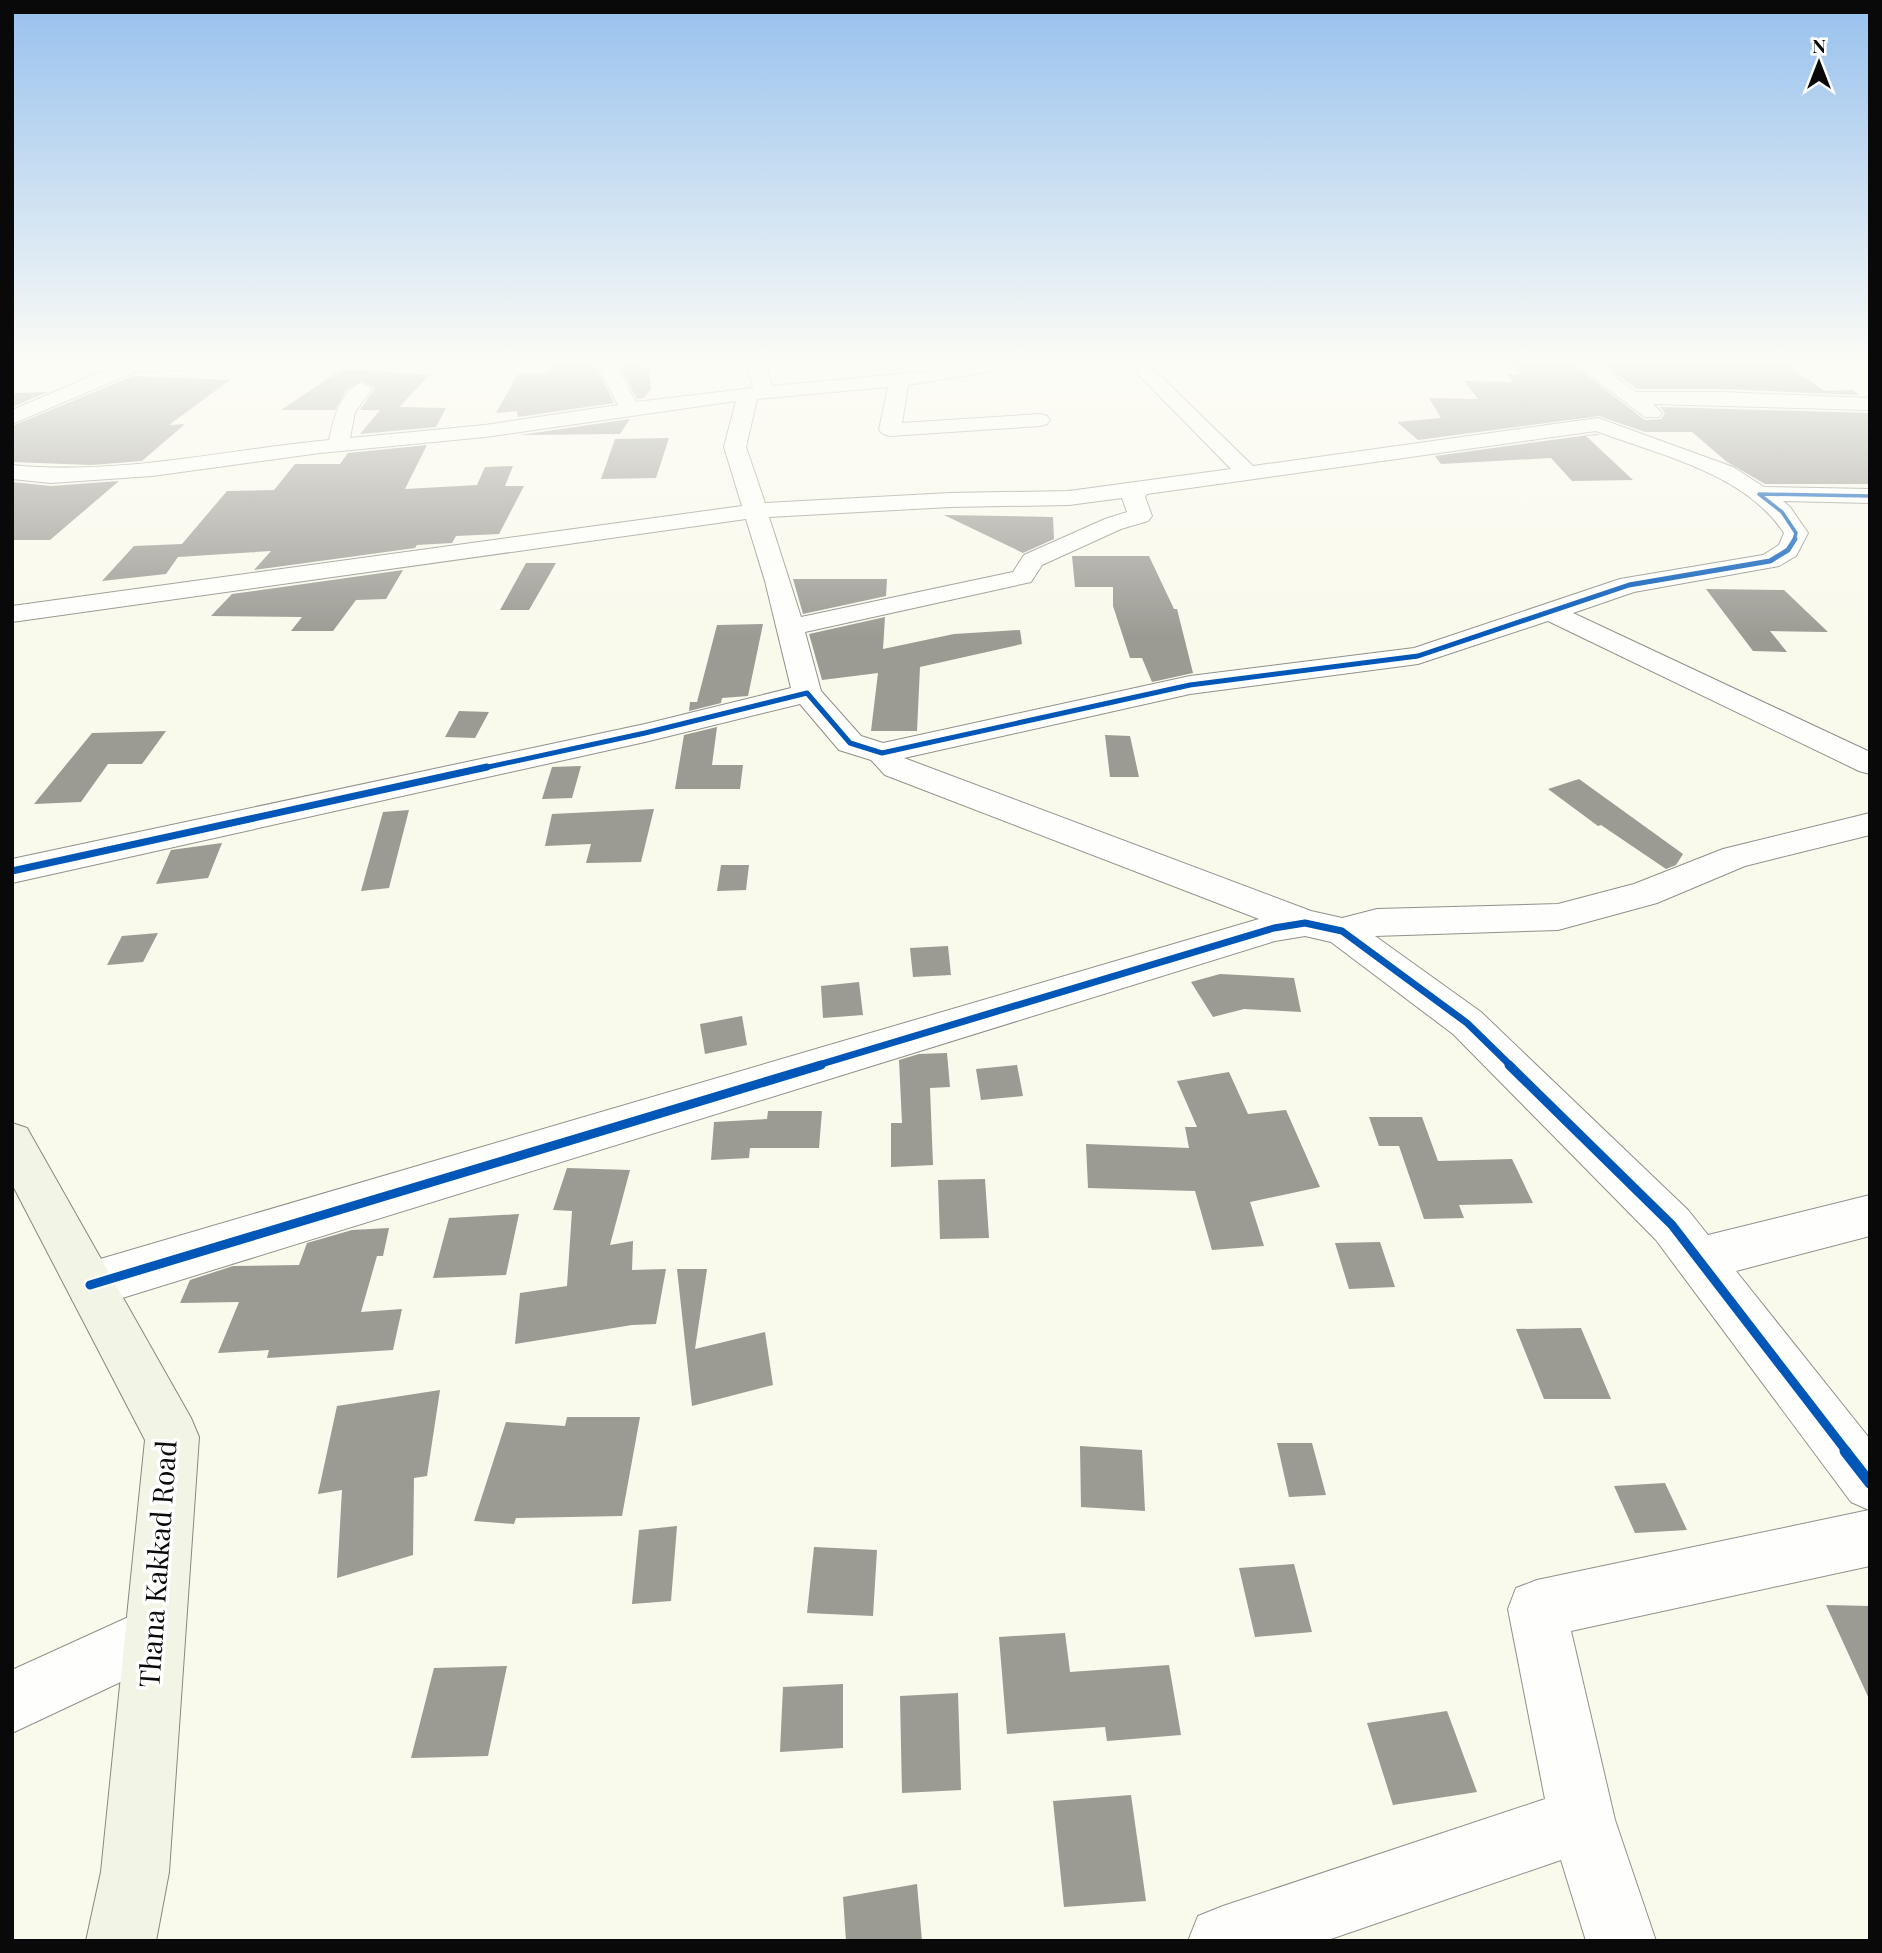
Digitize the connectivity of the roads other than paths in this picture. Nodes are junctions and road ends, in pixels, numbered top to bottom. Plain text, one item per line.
1 (271, 454) edge
2 (736, 454) edge
3 (1230, 454) edge
4 (1388, 454) edge
5 (1678, 454) edge
6 (12, 472) edge
7 (1250, 474) junction
8 (1139, 489) junction
9 (1759, 494) junction
10 (1870, 496) edge
11 (755, 511) junction
12 (1550, 612) junction
13 (12, 614) edge
14 (790, 627) junction
15 (807, 693) junction
16 (882, 752) junction
17 (1870, 764) edge
18 (1870, 824) edge
19 (12, 871) edge
20 (1324, 927) junction
21 (12, 1141) edge
22 (1870, 1215) edge
23 (1698, 1259) junction
24 (90, 1285) junction
25 (1870, 1483) edge
26 (1870, 1538) edge
27 (155, 1635) junction
28 (12, 1702) edge
29 (1582, 1820) junction
30 (121, 1941) edge
31 (1223, 1941) edge
32 (1621, 1941) edge

1 - 6 street
2 - 11 street
3 - 7 street
4 - 7 street
5 - 9 street
7 - 8 street
8 - 11 street
8 - 14 street
9 - 10 street
9 - 12 street
11 - 13 street
11 - 14 street
12 - 16 street
12 - 17 street
14 - 15 street
15 - 16 street
15 - 19 street
16 - 20 street
18 - 20 street
20 - 23 street
20 - 24 street
21 - 24 main road, Thana Kakkad Road
22 - 23 street
23 - 25 street
24 - 27 main road, Thana Kakkad Road
26 - 29 street
27 - 28 street
27 - 30 main road, Thana Kakkad Road
29 - 31 street
29 - 32 street

